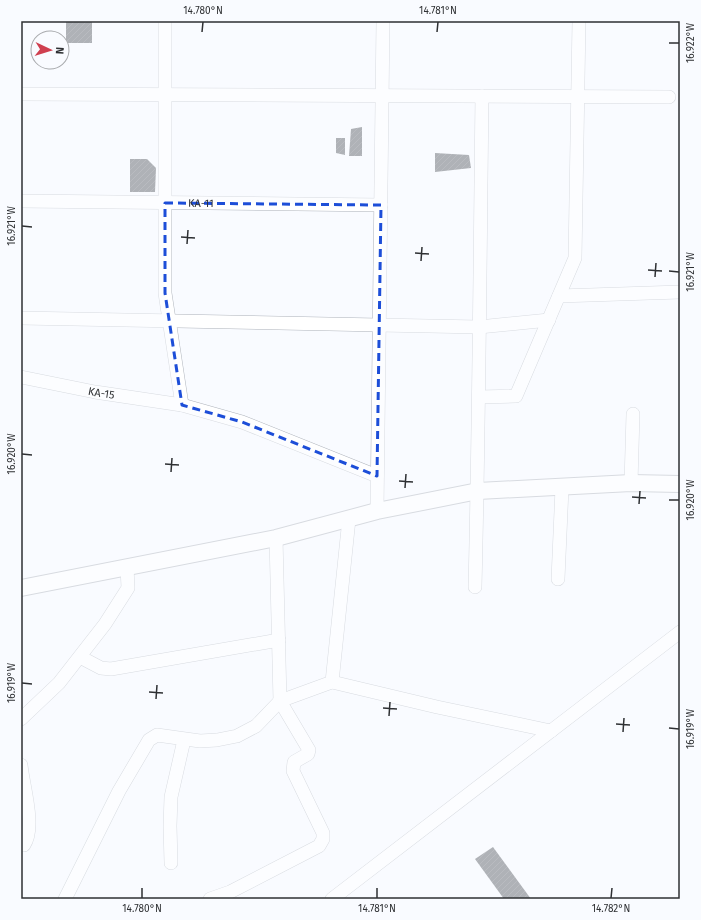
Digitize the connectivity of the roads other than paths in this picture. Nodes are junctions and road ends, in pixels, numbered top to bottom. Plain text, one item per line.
1 (165, 21) edge
2 (383, 21) edge
3 (579, 21) edge
4 (21, 94) edge
5 (165, 95) junction
6 (382, 96) junction
7 (482, 96) junction
8 (578, 97) junction
9 (669, 98) dead end
10 (21, 201) edge
11 (165, 202) junction
12 (381, 206) junction
13 (680, 292) edge
14 (559, 296) junction
15 (21, 318) edge
16 (549, 320) junction
17 (170, 322) junction
18 (379, 325) junction
19 (479, 327) junction
20 (21, 377) edge
21 (479, 397) junction
22 (182, 405) junction
23 (633, 414) dead end
24 (377, 476) junction
25 (630, 483) junction
26 (680, 484) edge
27 (562, 488) junction
28 (478, 492) junction
29 (377, 511) junction
30 (350, 519) junction
31 (276, 538) junction
32 (128, 567) junction
33 (558, 579) dead end
34 (475, 587) dead end
35 (21, 588) edge
36 (680, 632) edge
37 (279, 640) junction
38 (80, 657) junction
39 (332, 682) junction
40 (280, 701) junction
41 (21, 719) edge
42 (551, 731) junction
43 (184, 740) junction
44 (21, 765) edge
45 (21, 845) edge
46 (171, 863) dead end
47 (66, 899) edge
48 (210, 899) edge
49 (332, 899) edge

1 - 5 street
2 - 6 street
3 - 8 street
4 - 5 street
5 - 6 street
5 - 11 street
6 - 7 street
6 - 12 street
7 - 8 street
7 - 19 street
8 - 9 street
8 - 14 street
10 - 11 street, KA-11
11 - 12 street, KA-11
11 - 17 street
12 - 18 street
13 - 14 street
14 - 16 street
15 - 17 street
16 - 19 street
16 - 21 street
17 - 18 street
17 - 22 street
18 - 19 street
18 - 24 street
19 - 21 street
20 - 22 street, KA-15
21 - 28 street
22 - 24 street, KA-15
23 - 25 street
24 - 29 street
25 - 26 street
25 - 27 street
27 - 28 street
27 - 33 street
28 - 29 street
28 - 34 street
29 - 30 street
30 - 31 street
30 - 39 street
31 - 32 street
31 - 37 street
32 - 35 street
32 - 38 street
36 - 42 street
37 - 38 street
37 - 40 street
38 - 41 street
39 - 40 street
39 - 42 street
40 - 43 street
40 - 48 street
42 - 49 street
43 - 46 street
43 - 47 street
44 - 45 street

